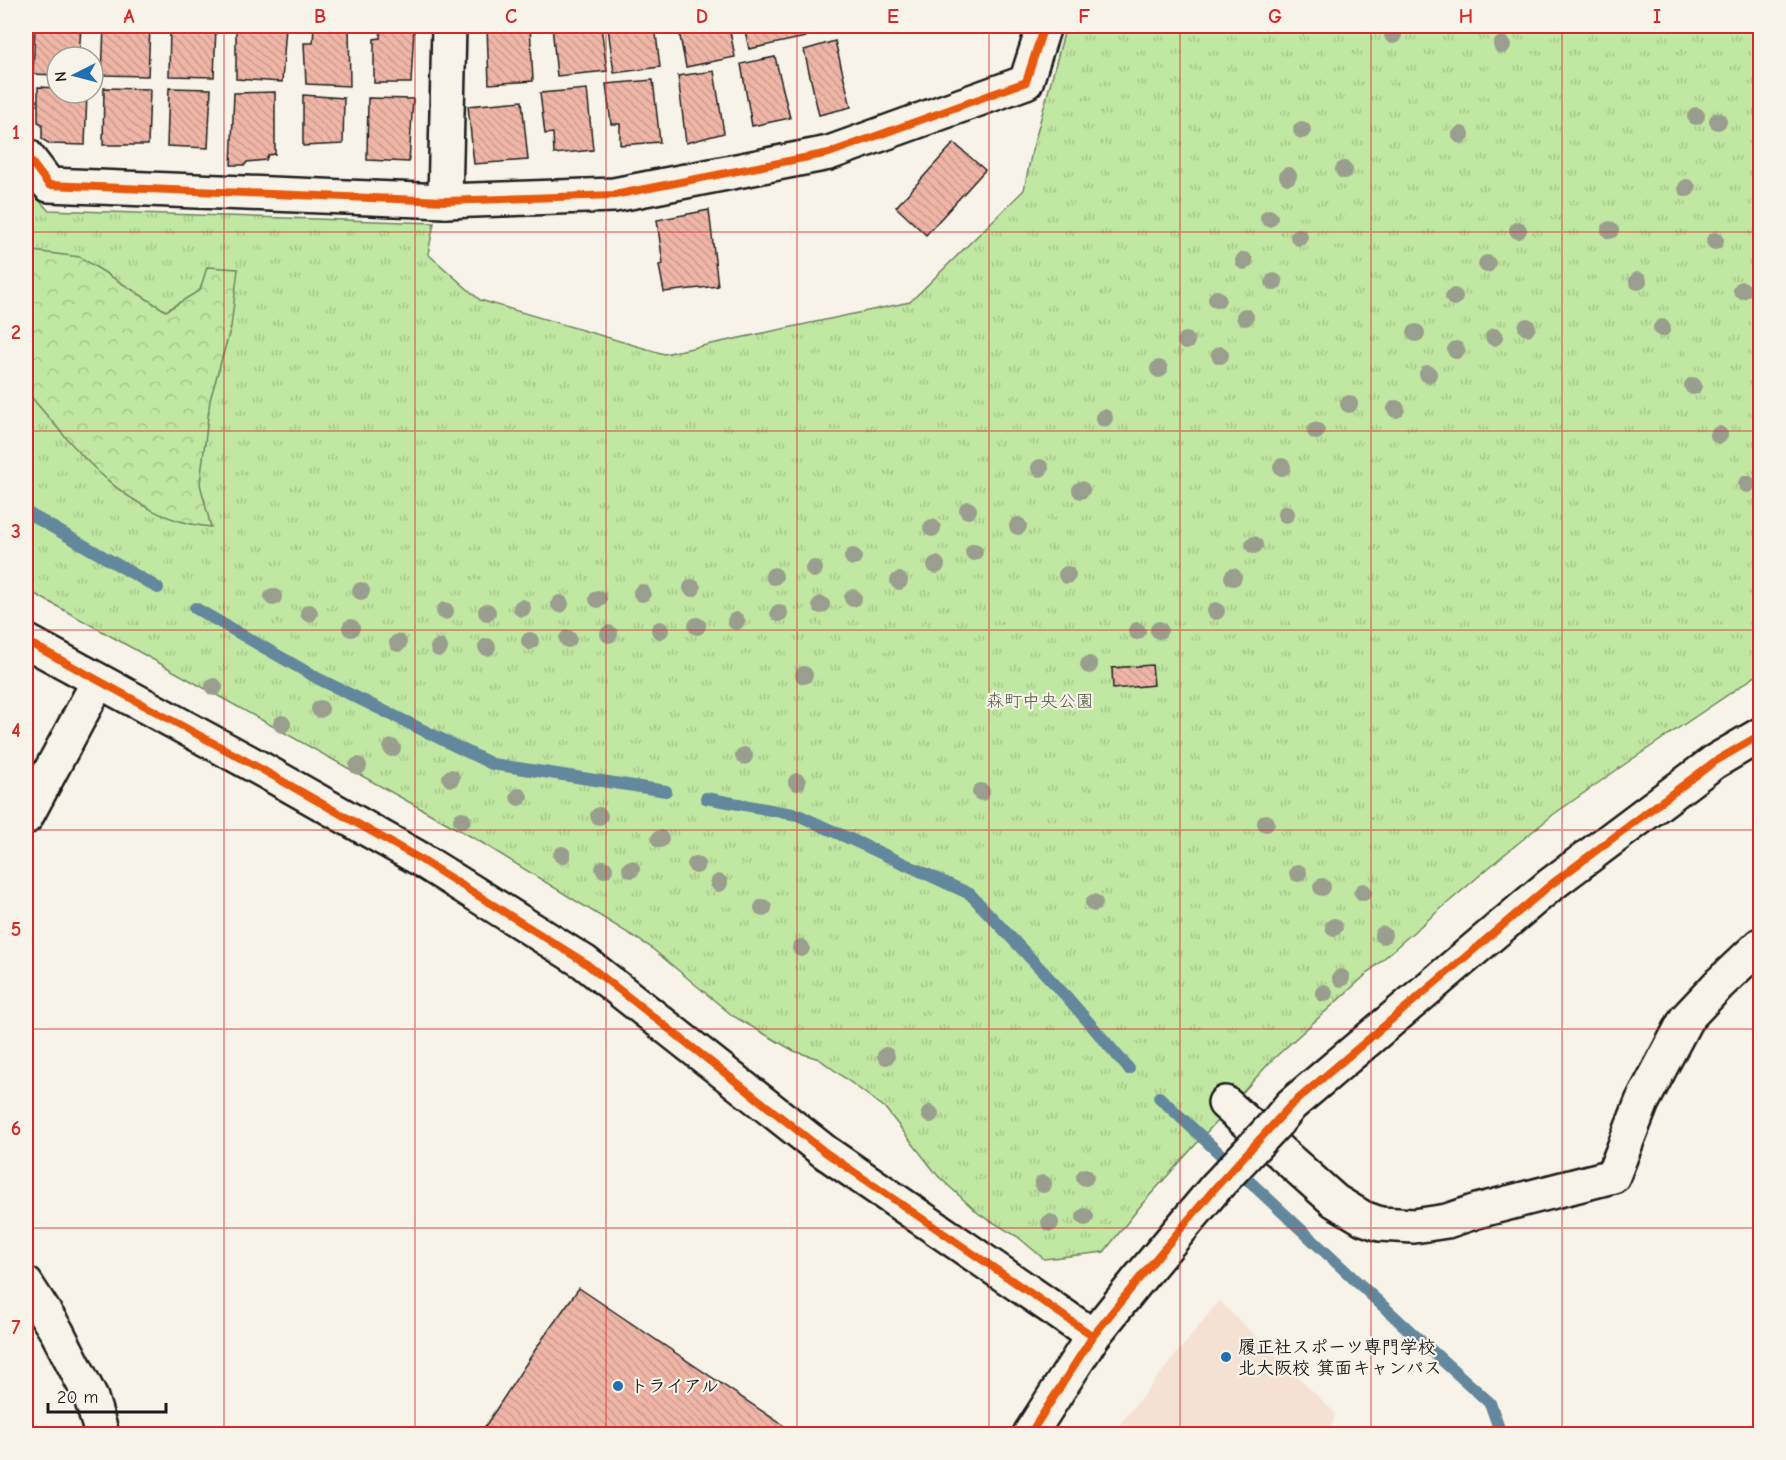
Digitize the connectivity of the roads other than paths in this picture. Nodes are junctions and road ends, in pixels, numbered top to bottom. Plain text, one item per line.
1 (449, 26) edge
2 (1044, 26) edge
3 (26, 155) edge
4 (445, 201) junction
5 (26, 641) edge
6 (98, 682) junction
7 (1761, 735) edge
8 (26, 817) edge
9 (1761, 945) edge
10 (1225, 1102) dead end
11 (26, 1284) edge
12 (1093, 1336) junction
13 (102, 1434) edge
14 (1030, 1434) edge

1 - 4 street
2 - 4 street
3 - 4 street
5 - 6 street
6 - 8 street
6 - 12 street
7 - 12 street, bridge
9 - 10 street
11 - 13 street
12 - 14 street

